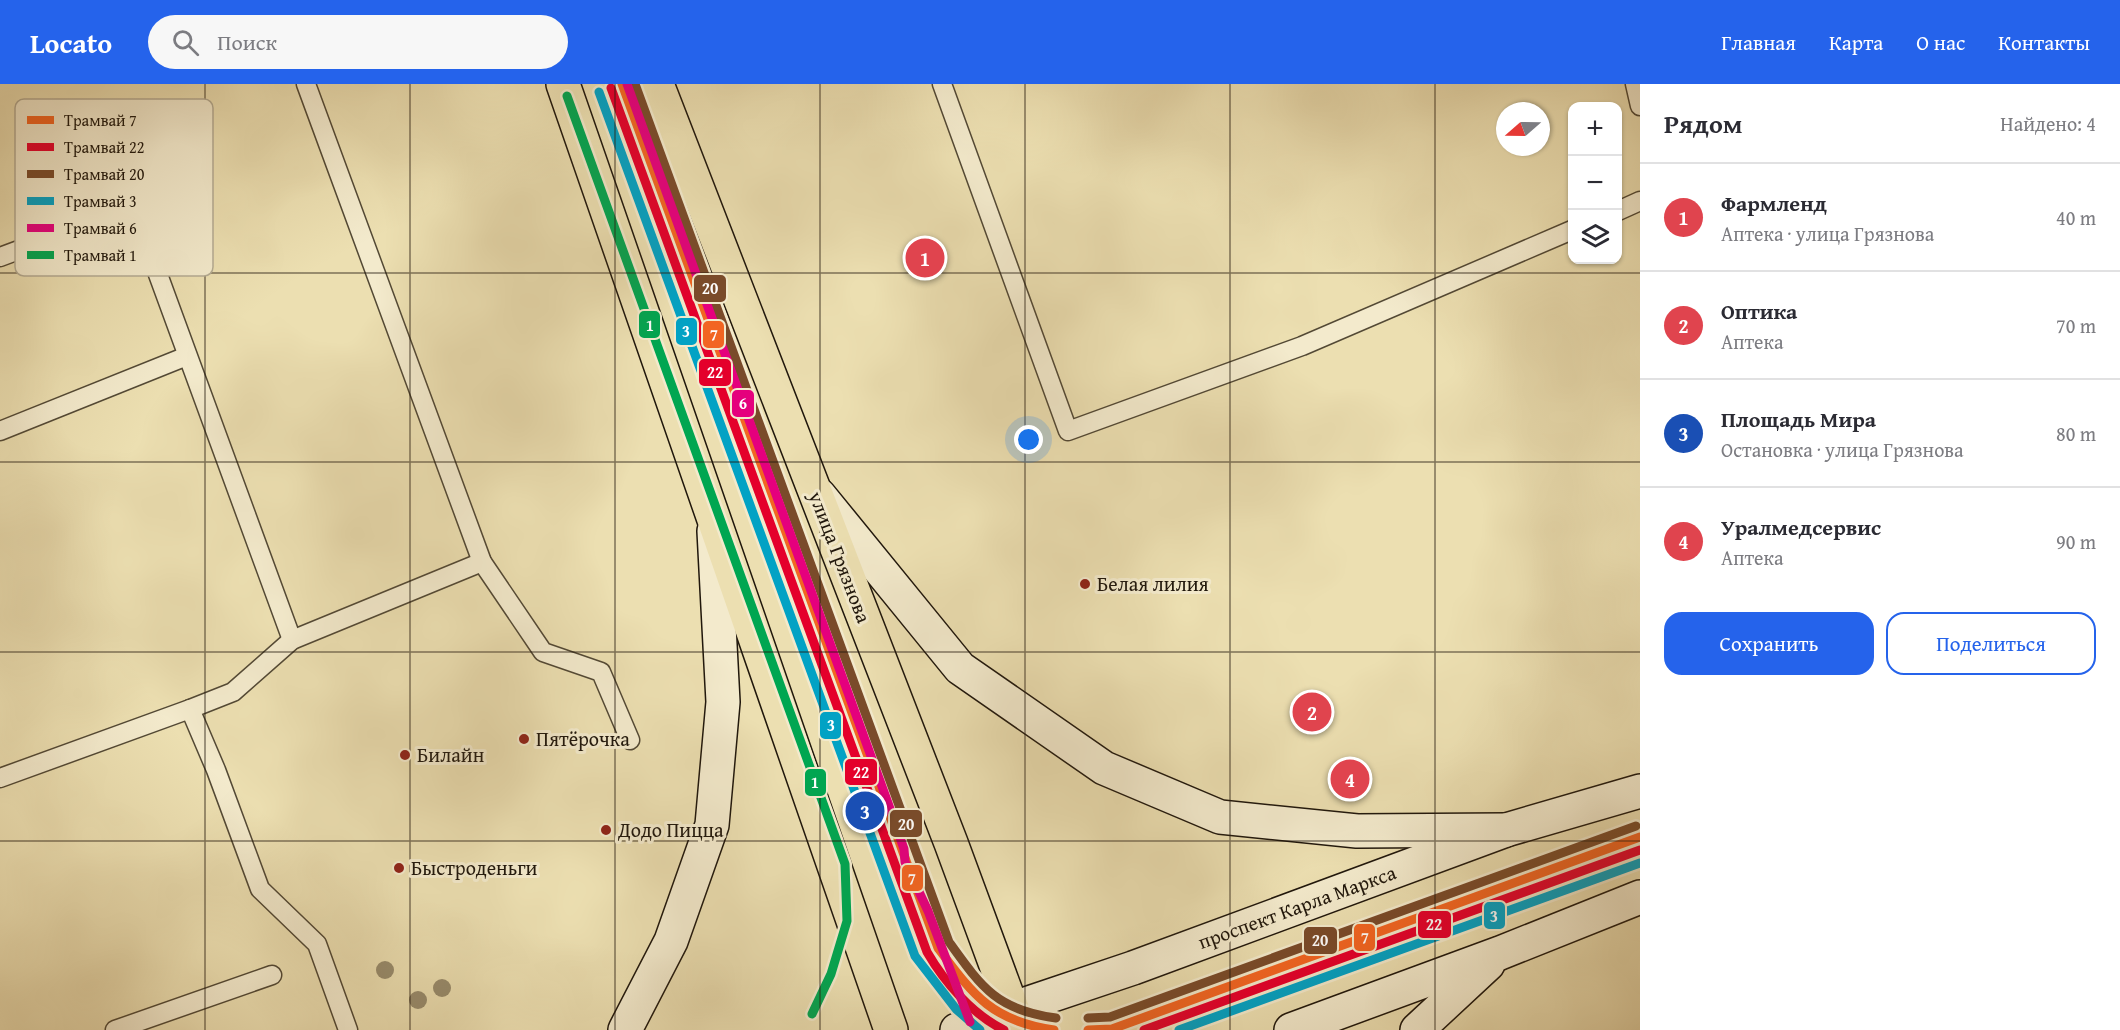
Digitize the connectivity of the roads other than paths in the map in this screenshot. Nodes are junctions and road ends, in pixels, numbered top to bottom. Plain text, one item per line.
1 (306, 84) edge
2 (563, 84) edge
3 (657, 84) edge
4 (942, 84) edge
5 (1635, 84) edge
6 (1640, 106) edge
7 (1640, 201) edge
8 (1619, 210) edge
9 (1568, 232) edge
10 (15, 251) edge
11 (0, 257) edge
12 (159, 276) edge
13 (187, 356) junction
14 (0, 431) edge
15 (813, 487) junction
16 (713, 520) junction
17 (482, 562) junction
18 (292, 640) junction
19 (190, 709) junction
20 (630, 740) dead end
21 (0, 778) edge
22 (1640, 791) edge
23 (1506, 830) junction
24 (1640, 897) edge
25 (1500, 953) junction
26 (272, 975) dead end
27 (1015, 1020) edge
28 (115, 1030) edge
29 (348, 1030) edge
30 (625, 1030) edge
31 (891, 1030) edge
32 (957, 1030) edge
33 (1291, 1030) edge
34 (1417, 1030) edge

1 - 17 lane
2 - 16 main road
3 - 15 main road, улица Грязнова
4 - 9 lane
5 - 6 lane
7 - 8 lane
10 - 11 lane
12 - 13 lane
13 - 14 lane
13 - 18 lane
15 - 23 main road
15 - 27 main road, улица Грязнова
16 - 30 main road
16 - 31 main road
17 - 18 lane
17 - 20 lane
18 - 19 lane
19 - 21 lane
19 - 29 lane
22 - 23 main road, проспект Карла Маркса
23 - 27 main road, проспект Карла Маркса
24 - 25 main road
25 - 33 main road
25 - 34 main road
26 - 28 lane
27 - 32 main road, проспект Карла Маркса

